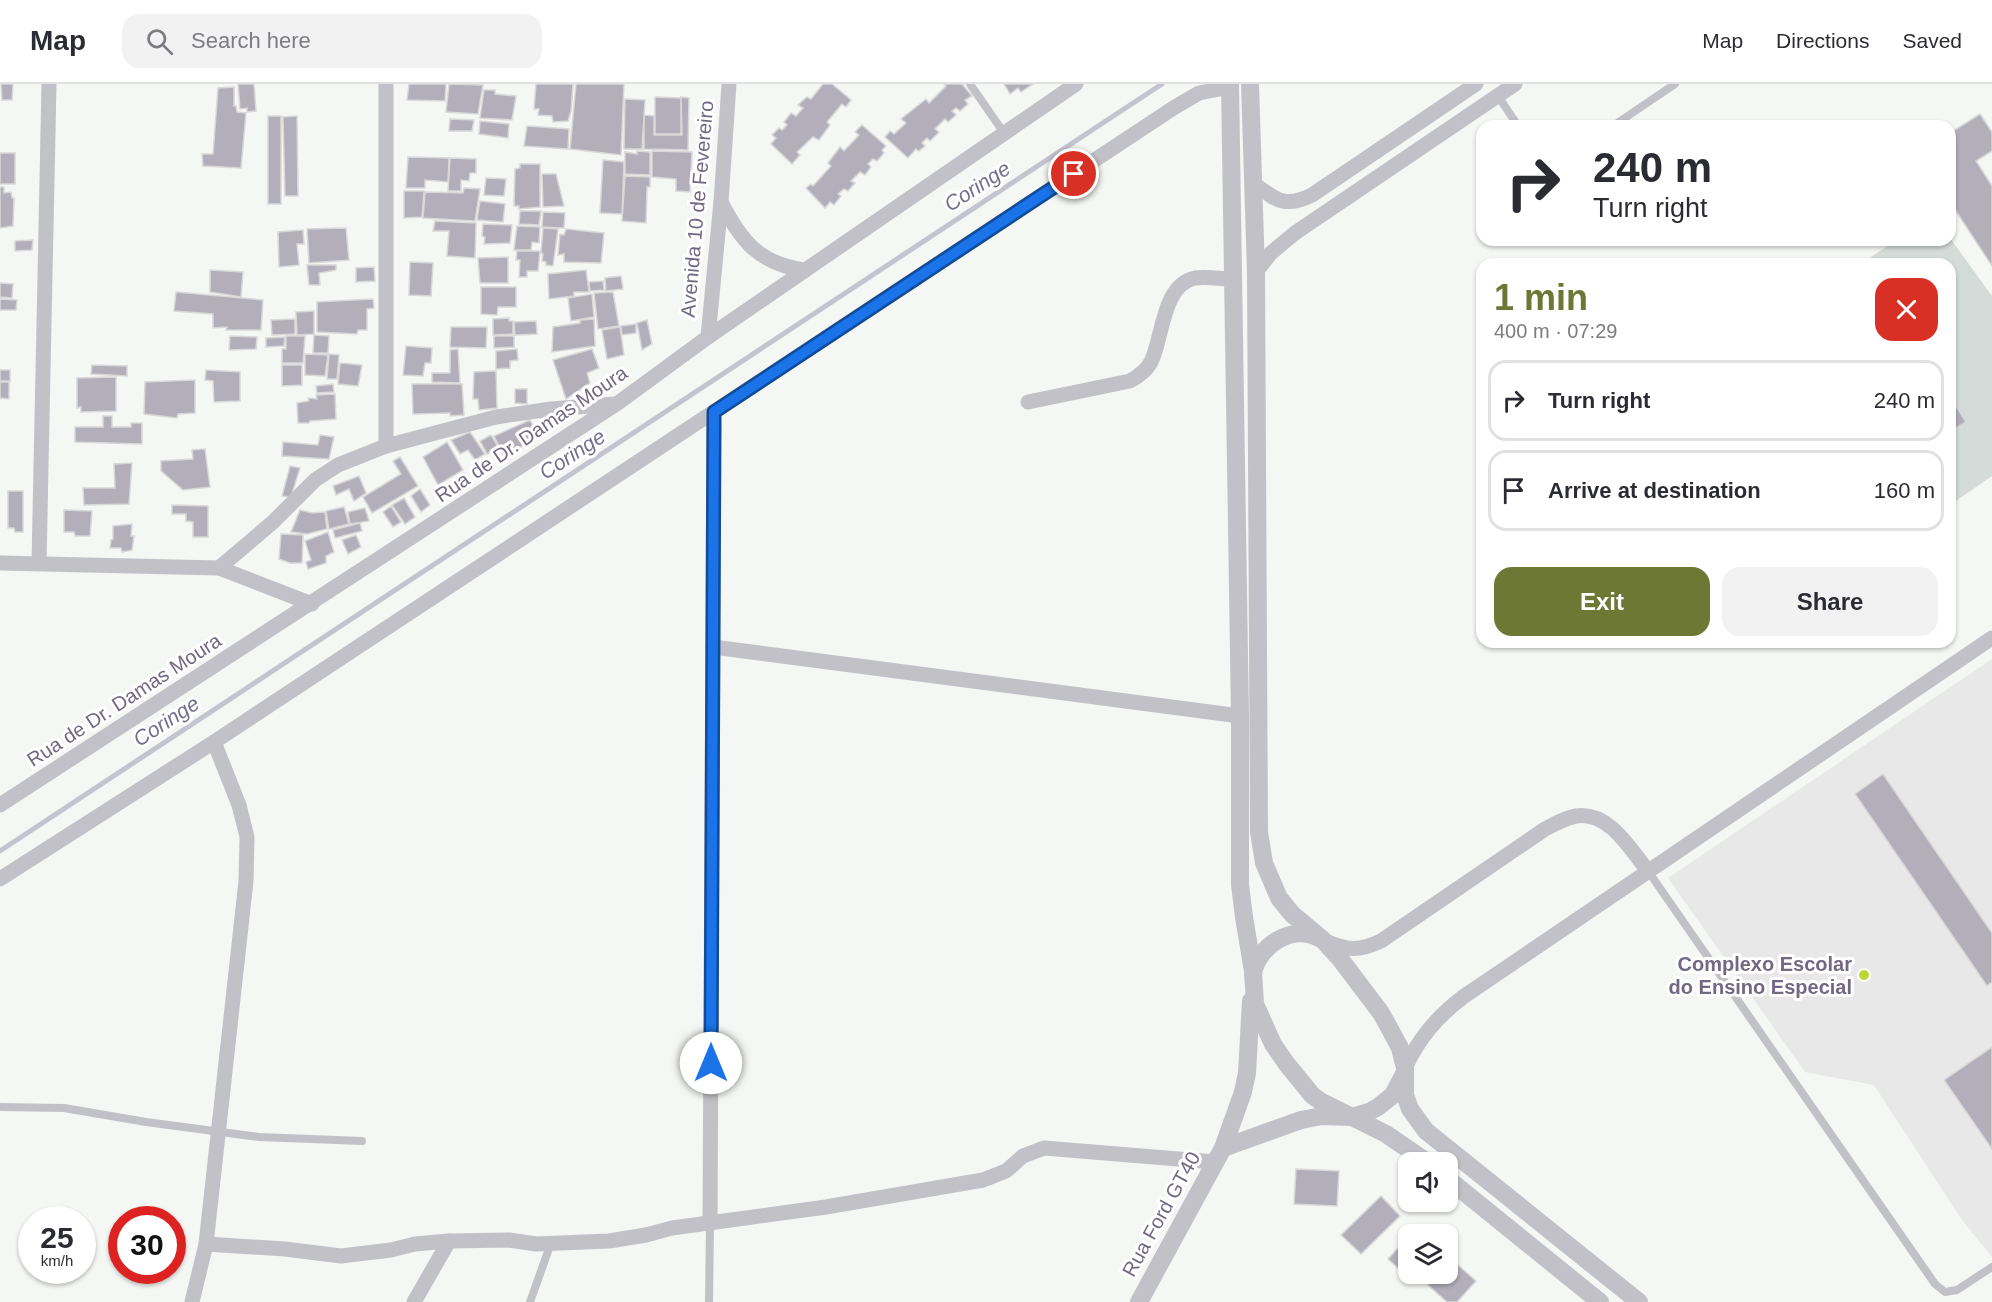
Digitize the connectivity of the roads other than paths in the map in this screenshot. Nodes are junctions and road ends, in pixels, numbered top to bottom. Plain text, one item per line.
1 (49, 84) edge
2 (386, 84) edge
3 (729, 84) edge
4 (970, 84) edge
5 (1076, 84) edge
6 (1250, 84) edge
7 (1476, 84) edge
8 (1515, 84) edge
9 (1675, 84) edge
10 (1230, 85) edge
11 (1498, 96) junction
12 (1514, 120) edge
13 (1622, 120) edge
14 (1004, 133) junction
15 (1253, 183) junction
16 (721, 202) junction
17 (805, 270) junction
18 (1256, 272) junction
19 (1233, 279) junction
20 (708, 337) junction
21 (1028, 402) dead end
22 (618, 403) junction
23 (714, 412) junction
24 (386, 446) junction
25 (0, 563) edge
26 (39, 563) junction
27 (219, 568) junction
28 (312, 604) junction
29 (1992, 638) edge
30 (713, 647) junction
31 (1240, 716) junction
32 (214, 742) junction
33 (0, 805) edge
34 (1648, 871) junction
35 (0, 879) edge
36 (1323, 940) junction
37 (1253, 971) junction
38 (1405, 1068) junction
39 (0, 1107) edge
40 (1352, 1117) junction
41 (218, 1131) junction
42 (362, 1141) dead end
43 (1412, 1152) edge
44 (1219, 1155) junction
45 (1458, 1187) edge
46 (710, 1224) junction
47 (448, 1241) junction
48 (551, 1243) junction
49 (206, 1244) junction
50 (1992, 1267) edge
51 (192, 1302) edge
52 (414, 1302) edge
53 (530, 1302) edge
54 (709, 1302) edge
55 (1139, 1302) edge
56 (1600, 1302) edge
57 (1639, 1302) edge

1 - 26 street
2 - 24 street
3 - 16 street, Avenida 10 de Fevereiro
4 - 14 lane
5 - 14 street, Rua de Dr. Damas Moura
6 - 15 street
7 - 15 street
8 - 11 street
9 - 13 lane
10 - 19 street
10 - 23 street
11 - 12 lane
11 - 18 street
14 - 17 street, Rua de Dr. Damas Moura
15 - 18 street
16 - 17 street
16 - 20 street, Avenida 10 de Fevereiro
17 - 20 street, Rua de Dr. Damas Moura
18 - 36 street
19 - 21 street
19 - 31 street
20 - 22 street, Rua de Dr. Damas Moura
22 - 24 street
22 - 28 street, Rua de Dr. Damas Moura
23 - 30 street
23 - 32 street
24 - 27 street
25 - 26 street
26 - 27 street
27 - 28 street
28 - 33 street, Rua de Dr. Damas Moura
29 - 34 street
30 - 31 street
30 - 46 street
31 - 37 street
32 - 35 street
32 - 41 street
34 - 36 street
34 - 38 street
34 - 50 lane
36 - 37 street
36 - 38 street
37 - 40 street
37 - 44 street, Rua Ford GT40
38 - 40 street
38 - 57 street
39 - 41 lane
40 - 43 street
40 - 44 street
41 - 42 lane
41 - 49 street
44 - 46 street
44 - 55 street, Rua Ford GT40
45 - 56 street
46 - 48 street
46 - 54 lane
47 - 48 street
47 - 49 street
47 - 52 street
48 - 53 lane
49 - 51 street

